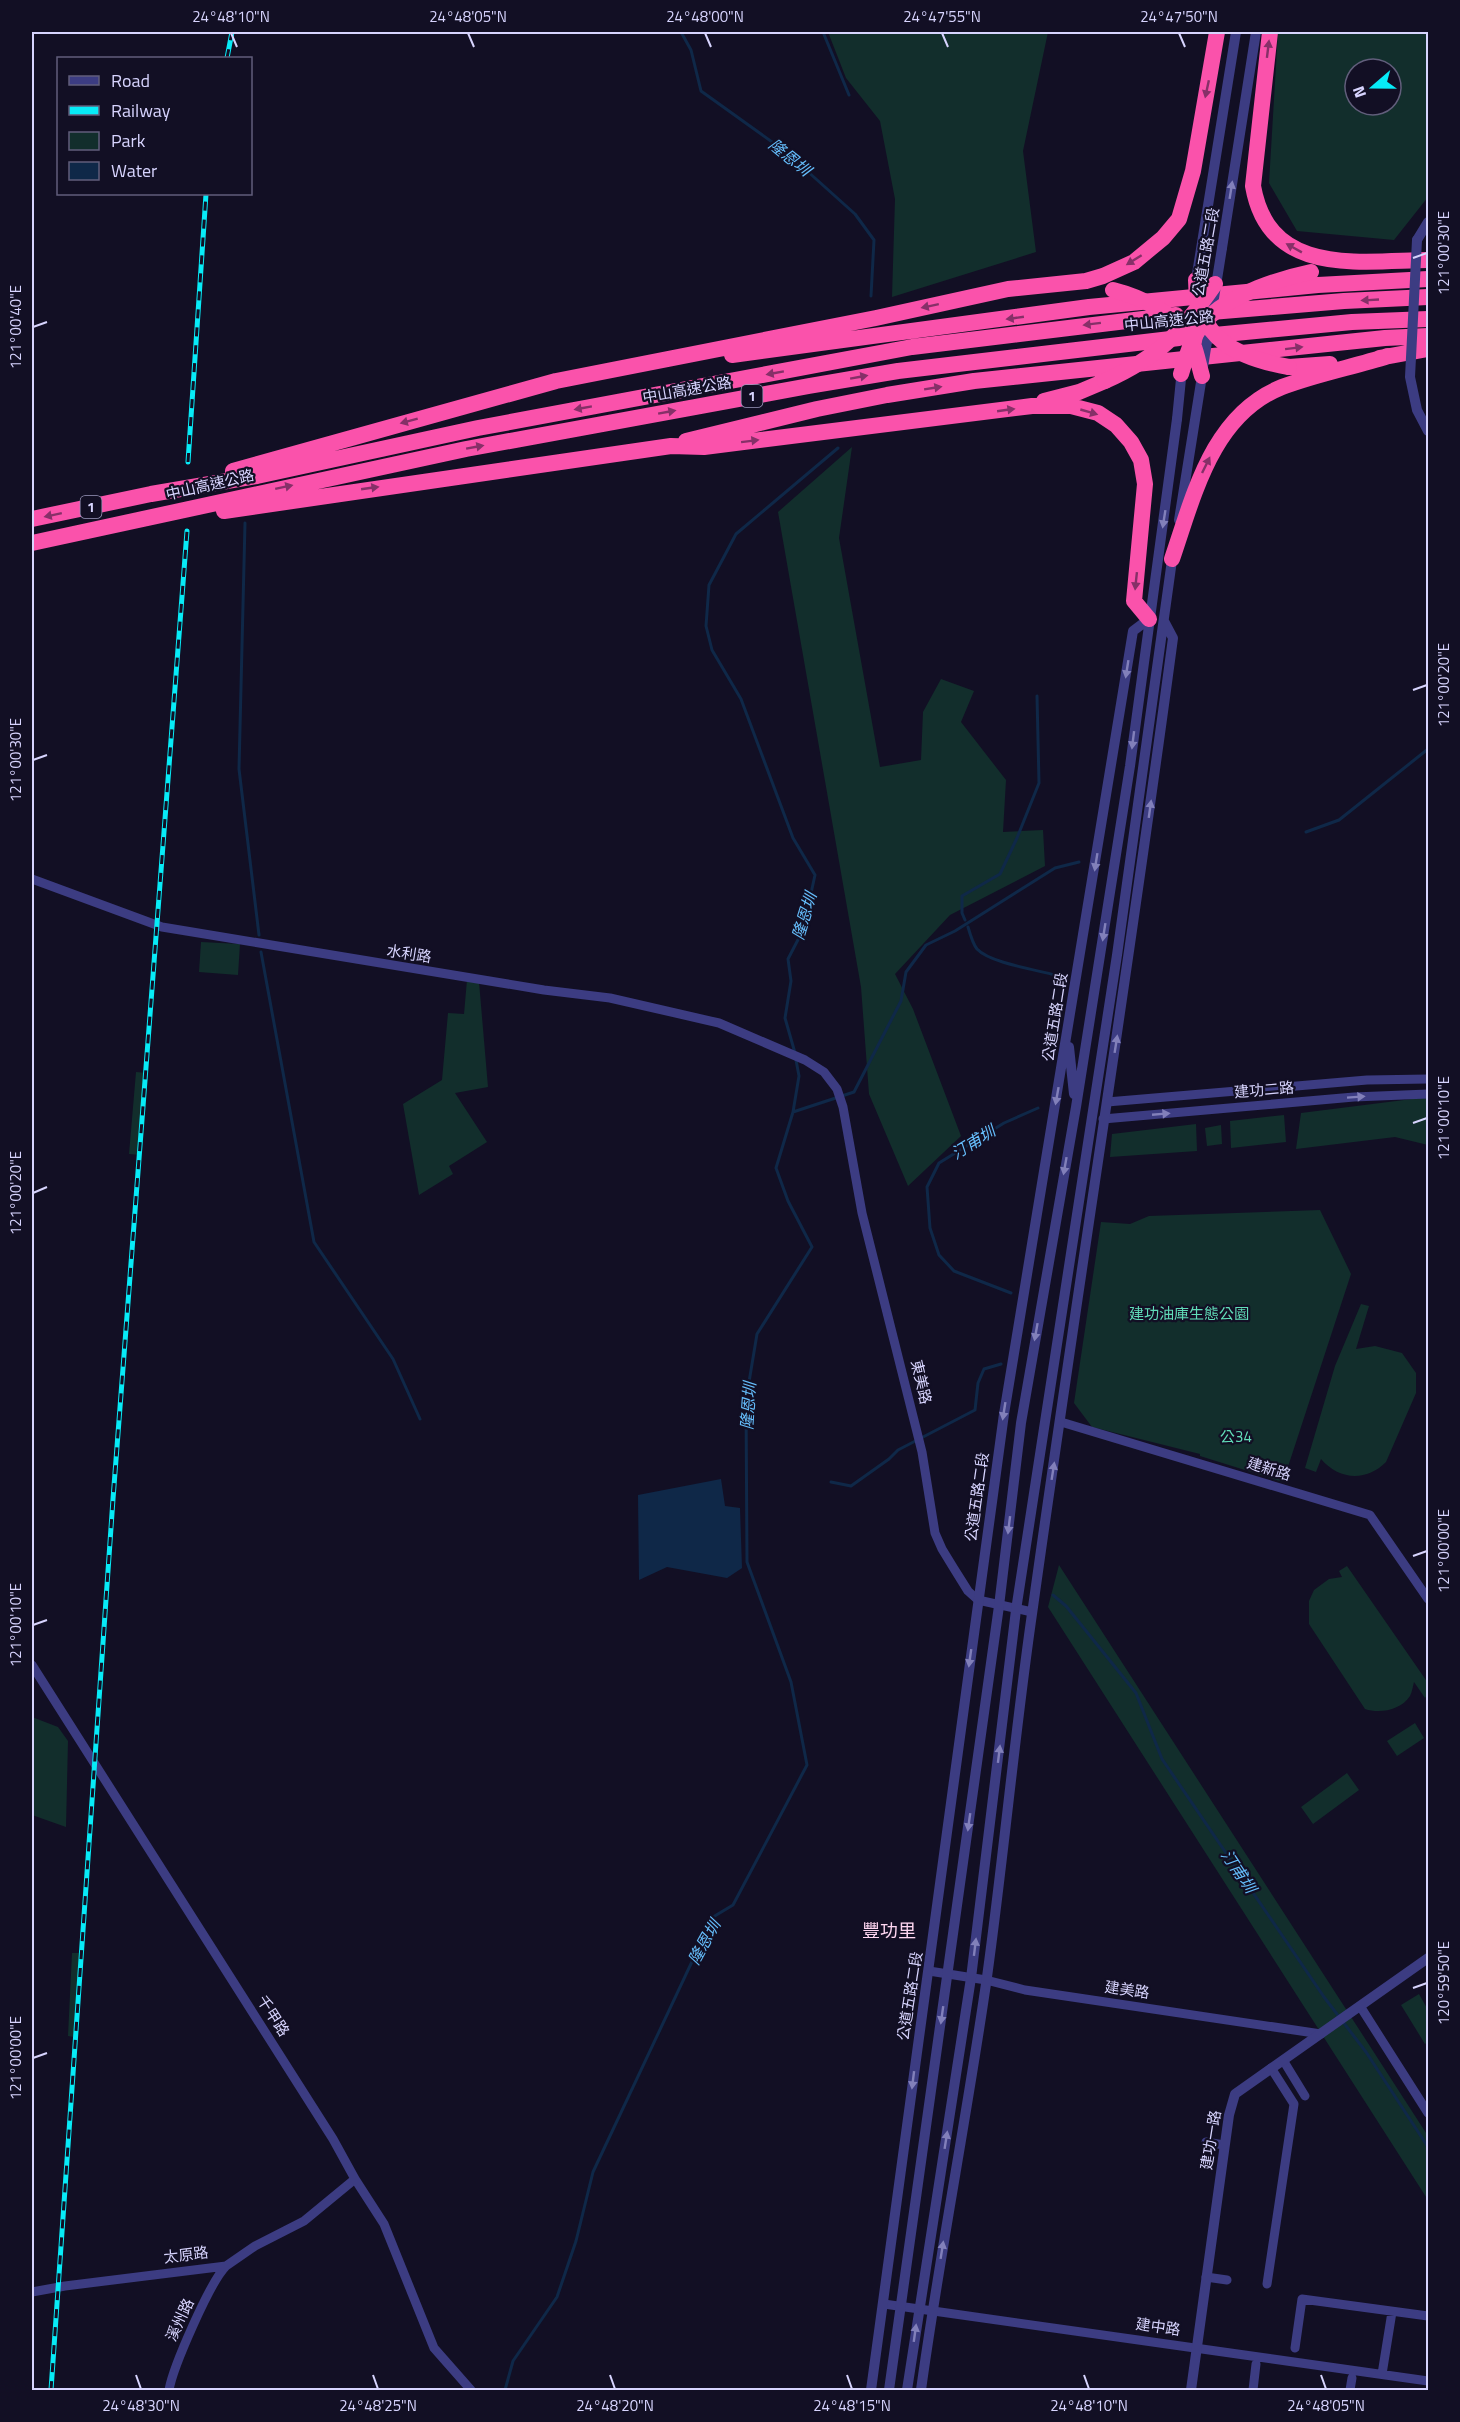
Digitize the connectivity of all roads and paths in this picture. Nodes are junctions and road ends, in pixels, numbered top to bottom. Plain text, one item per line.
1 (1217, 32) edge
2 (1236, 32) edge
3 (1259, 32) edge
4 (1428, 222) edge
5 (1428, 260) edge
6 (1372, 261) junction
7 (1428, 279) edge
8 (1196, 280) joint
9 (1215, 284) joint
10 (1008, 289) junction
11 (1428, 297) edge
12 (1428, 319) edge
13 (1197, 325) junction
14 (1428, 336) edge
15 (1428, 349) edge
16 (1388, 356) junction
17 (649, 363) junction
18 (1181, 374) joint
19 (1202, 376) joint
20 (1032, 406) junction
21 (1428, 431) edge
22 (671, 446) junction
23 (152, 494) junction
24 (32, 519) edge
25 (84, 532) junction
26 (32, 543) edge
27 (1172, 559) junction
28 (1156, 620) junction
29 (32, 879) edge
30 (1068, 1035) junction
31 (1428, 1079) edge
32 (837, 1089) joint
33 (1428, 1094) edge
34 (1107, 1102) junction
35 (1076, 1107) junction
36 (1103, 1119) junction
37 (1061, 1422) junction
38 (1428, 1599) edge
39 (978, 1600) junction
40 (999, 1606) junction
41 (1016, 1610) junction
42 (1032, 1612) junction
43 (32, 1665) edge
44 (1428, 1958) edge
45 (929, 1971) junction
46 (948, 1974) junction
47 (971, 1978) junction
48 (986, 1980) junction
49 (1360, 2007) junction
50 (1323, 2032) junction
51 (1283, 2060) junction
52 (1271, 2068) junction
53 (1305, 2096) dead end
54 (1428, 2113) edge
55 (1206, 2142) dead end
56 (1224, 2145) junction
57 (355, 2179) junction
58 (226, 2266) junction
59 (1206, 2277) junction
60 (1227, 2280) dead end
61 (1267, 2284) dead end
62 (32, 2292) edge
63 (884, 2304) junction
64 (901, 2307) junction
65 (919, 2308) junction
66 (932, 2310) junction
67 (1392, 2312) junction
68 (1428, 2316) edge
69 (1197, 2347) junction
70 (1295, 2348) dead end
71 (1256, 2364) dead end
72 (1382, 2374) junction
73 (1352, 2378) dead end
74 (1428, 2381) edge
75 (169, 2391) edge
76 (471, 2391) edge
77 (871, 2391) edge
78 (889, 2391) edge
79 (907, 2391) edge
80 (921, 2391) edge
81 (1191, 2391) edge
82 (1253, 2391) edge
83 (1350, 2391) edge

1 -> 10 highway
2 - 8 street, 公道五路二段
6 -> 3 highway
9 -> 3 street, 公道五路二段, bridge
4 - 21 street, bridge
5 - 6 highway
6 - 13 highway, bridge
7 -> 17 highway
8 - 13 highway, bridge
9 - 13 highway, bridge
10 - 13 highway, bridge
10 -> 17 highway
11 -> 23 highway, 中山高速公路 / 1
25 -> 12 highway, 中山高速公路 / 1
13 - 16 highway, bridge
13 - 18 highway, bridge
13 - 19 highway, bridge
13 - 20 highway, bridge
22 -> 14 highway
15 - 16 highway
27 -> 16 highway
17 -> 23 highway
18 -> 28 street, bridge
19 - 27 street
22 -> 20 highway
20 -> 28 highway
25 -> 22 highway
23 -> 24 highway, 中山高速公路 / 1
25 - 26 highway, 中山高速公路 / 1
27 - 28 street
28 -> 30 street, 公道五路二段
34 -> 28 street
28 -> 35 street
28 - 41 street
29 - 32 street, 水利路
30 - 35 street
30 -> 39 street, 公道五路二段
31 - 34 street, 建功二路
32 - 39 street, 東美路
36 -> 33 street, 建功二路
34 - 36 street
35 -> 40 street
36 - 37 street
37 - 38 street, 建新路
42 -> 37 street
39 - 40 street
39 -> 45 street, 公道五路二段
40 - 41 street
40 -> 46 street
41 - 42 street
47 -> 41 street
42 - 48 street
43 - 57 street, 千甲路
44 - 49 street, 建功一路
45 - 46 street, 建美路
45 -> 63 street, 公道五路二段
46 - 47 street, 建美路
46 -> 64 street
47 - 48 street, 建美路
65 -> 47 street
48 - 50 street, 建美路
66 -> 48 street
49 - 50 street, 建功一路
49 - 54 street
50 - 51 street, 建功一路
51 - 52 street, 建功一路
51 - 53 street
52 - 56 street, 建功一路
52 - 61 street
55 - 56 street
56 - 59 street, 建功一路
57 - 58 street, 太原路
57 - 76 street, 千甲路
58 - 62 street, 太原路
58 - 75 street, 溪州路
59 - 60 street
59 - 69 street, 建功一路
63 - 64 street, 建中路
63 - 77 street, 公道五路二段
64 - 65 street, 建中路
64 - 78 street
65 - 66 street, 建中路
79 -> 65 street
66 - 69 street, 建中路
66 - 80 street
67 - 68 street
67 - 70 street
67 - 72 street
69 - 72 street, 建中路
69 - 81 street, 建功一路
71 - 82 street
72 - 74 street, 建中路
73 - 83 street

